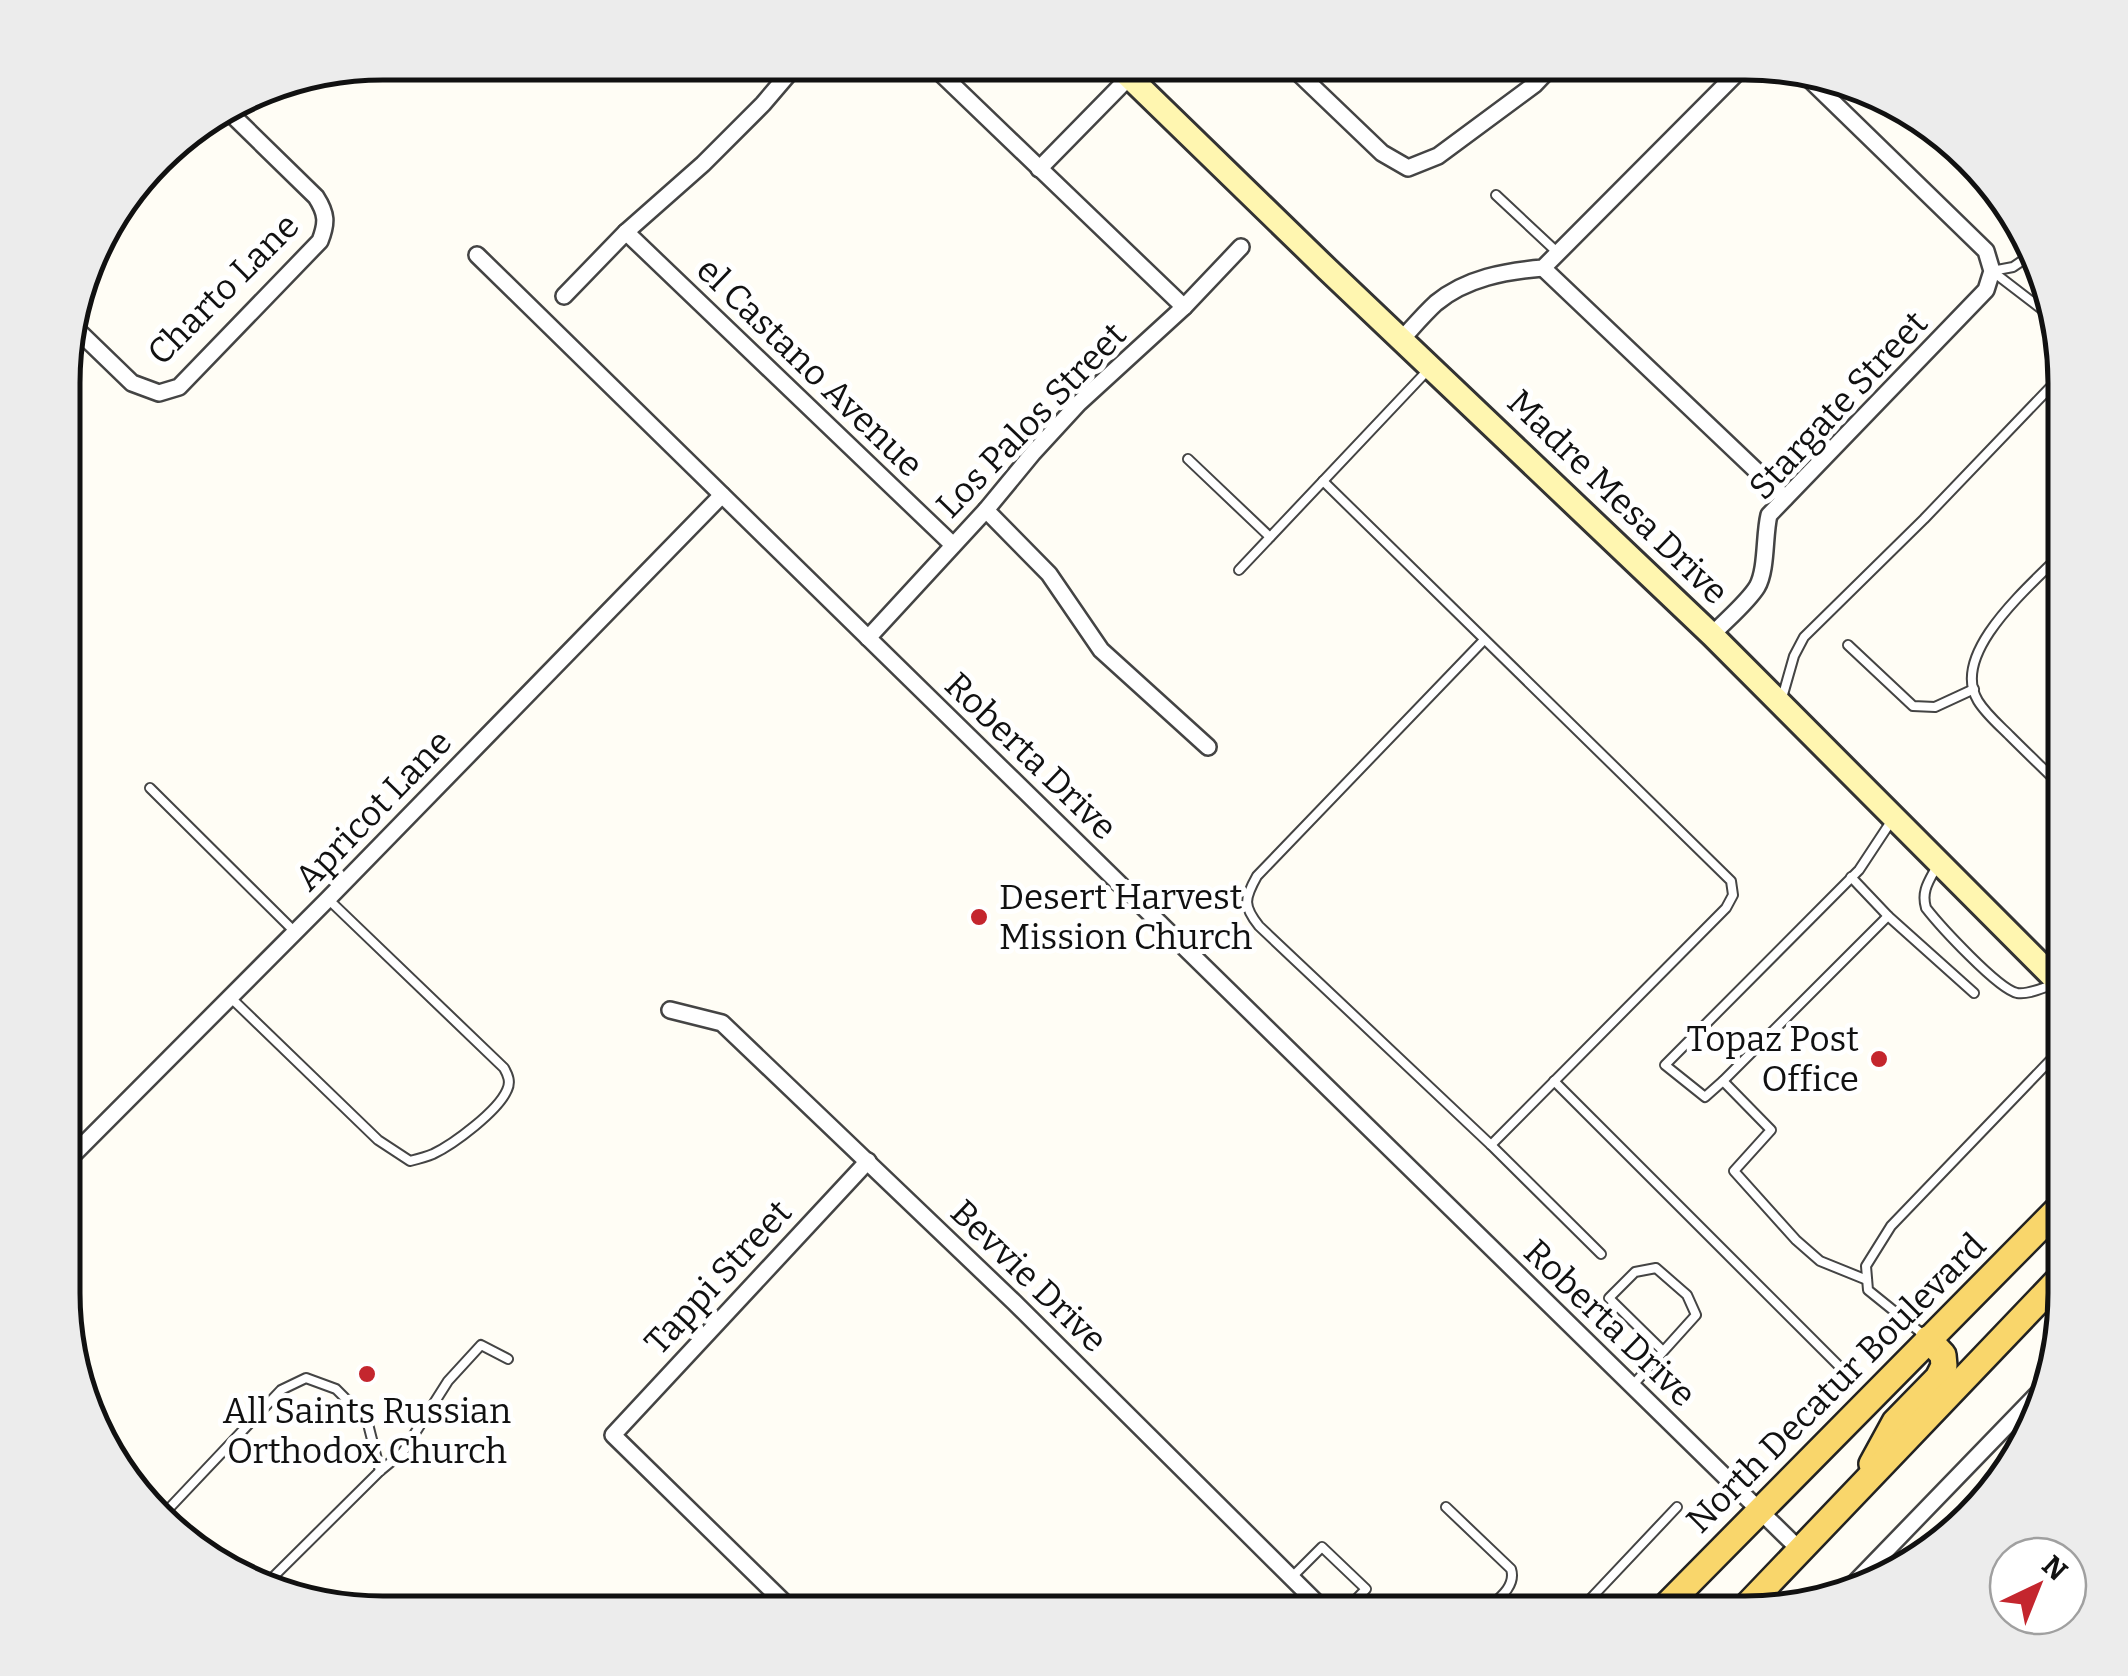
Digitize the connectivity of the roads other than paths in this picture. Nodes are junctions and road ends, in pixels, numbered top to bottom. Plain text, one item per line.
1 (783, 80) edge
2 (948, 80) edge
3 (1117, 81) edge
4 (1143, 81) edge
5 (1306, 81) edge
6 (1539, 81) edge
7 (1727, 81) edge
8 (1819, 89) edge
9 (236, 119) edge
10 (1038, 170) junction
11 (1496, 195) dead end
12 (626, 232) junction
13 (1241, 247) dead end
14 (1558, 252) junction
15 (477, 256) dead end
16 (2022, 261) edge
17 (1543, 268) junction
18 (1992, 271) junction
19 (564, 296) dead end
20 (1184, 307) junction
21 (2038, 307) edge
22 (84, 337) edge
23 (1402, 339) junction
24 (1431, 367) junction
25 (2048, 390) edge
26 (1188, 459) dead end
27 (1323, 481) junction
28 (722, 496) junction
29 (1785, 498) junction
30 (986, 510) junction
31 (1270, 537) junction
32 (953, 545) junction
33 (2048, 568) edge
34 (1239, 570) dead end
35 (1712, 635) junction
36 (868, 638) junction
37 (1484, 640) junction
38 (1848, 645) dead end
39 (1974, 688) junction
40 (1781, 703) junction
41 (1208, 747) dead end
42 (2048, 773) edge
43 (150, 788) dead end
44 (1895, 816) junction
45 (1940, 862) junction
46 (1852, 877) junction
47 (328, 899) junction
48 (1888, 916) junction
49 (296, 932) junction
50 (2047, 971) edge
51 (2047, 989) edge
52 (1974, 993) dead end
53 (230, 997) junction
54 (670, 1010) dead end
55 (2047, 1063) edge
56 (1554, 1082) junction
57 (1723, 1082) junction
58 (1491, 1145) junction
59 (81, 1147) edge
60 (868, 1161) junction
61 (2047, 1220) edge
62 (1600, 1254) dead end
63 (1867, 1280) junction
64 (2047, 1293) edge
65 (1928, 1339) junction
66 (1663, 1351) junction
67 (508, 1358) dead end
68 (1848, 1376) dead end
69 (1632, 1386) junction
70 (2026, 1406) edge
71 (2014, 1419) junction
72 (2019, 1423) edge
73 (380, 1471) junction
74 (1856, 1494) junction
75 (1446, 1506) dead end
76 (1677, 1507) dead end
77 (170, 1508) edge
78 (1758, 1510) junction
79 (1801, 1551) junction
80 (1868, 1570) edge
81 (275, 1576) edge
82 (1291, 1578) junction
83 (777, 1595) edge
84 (1758, 1595) edge
85 (1309, 1596) edge
86 (1359, 1596) edge
87 (1501, 1596) edge
88 (1594, 1596) edge
89 (1676, 1596) edge

1 - 12 street
2 - 10 street
3 - 10 street
4 - 23 street, Madre Mesa Drive
5 - 6 street
7 - 14 street
8 - 18 street
9 - 22 street, Charto Lane
10 - 20 street
11 - 14 lane
12 - 19 street
12 - 32 street, el Castano Avenue
13 - 20 street, Los Palos Street
14 - 17 street
15 - 28 street, Roberta Drive
16 - 18 lane
17 - 23 street
17 - 29 street
18 - 21 lane
18 - 29 street, Stargate Street
20 - 30 street, Los Palos Street
23 - 24 street, Madre Mesa Drive
24 - 27 lane
24 - 35 street, Madre Mesa Drive
25 - 40 lane
26 - 31 lane
27 - 31 lane
27 - 37 lane
28 - 36 street, Roberta Drive
28 - 47 street, Apricot Lane
29 - 35 street, Stargate Street
30 - 32 street, Los Palos Street
30 - 41 street
31 - 34 lane
32 - 36 street, Los Palos Street
33 - 39 lane
35 - 40 street, Madre Mesa Drive
36 - 69 street, Roberta Drive
37 - 56 lane
37 - 58 lane
38 - 39 lane
39 - 42 lane
40 - 44 street, Madre Mesa Drive
43 - 49 lane
44 - 45 street, Madre Mesa Drive
44 - 46 lane
45 - 50 street, Madre Mesa Drive
45 - 51 lane
46 - 48 lane
46 - 57 lane
47 - 49 street, Apricot Lane
47 - 53 lane
48 - 52 lane
48 - 57 lane
49 - 53 street, Apricot Lane
53 - 59 street, Apricot Lane
54 - 60 street, Bevvie Drive
55 - 63 lane
56 - 58 lane
56 - 68 lane
57 - 63 lane
58 - 62 lane
60 - 82 street, Bevvie Drive
60 - 83 street, Tappi Street
61 - 65 main road, North Decatur Boulevard
63 - 65 lane
64 - 74 main road
65 - 74 main road
65 - 78 main road, North Decatur Boulevard
66 - 66 lane
66 - 69 lane
67 - 73 lane
69 - 78 street, Roberta Drive
70 - 71 street
71 - 72 street
71 - 80 street
73 - 77 lane
73 - 81 lane
74 - 79 main road
75 - 87 lane
76 - 88 lane
78 - 79 street, Roberta Drive
78 - 89 main road, North Decatur Boulevard
79 - 84 main road
82 - 85 street, Bevvie Drive
82 - 86 lane

